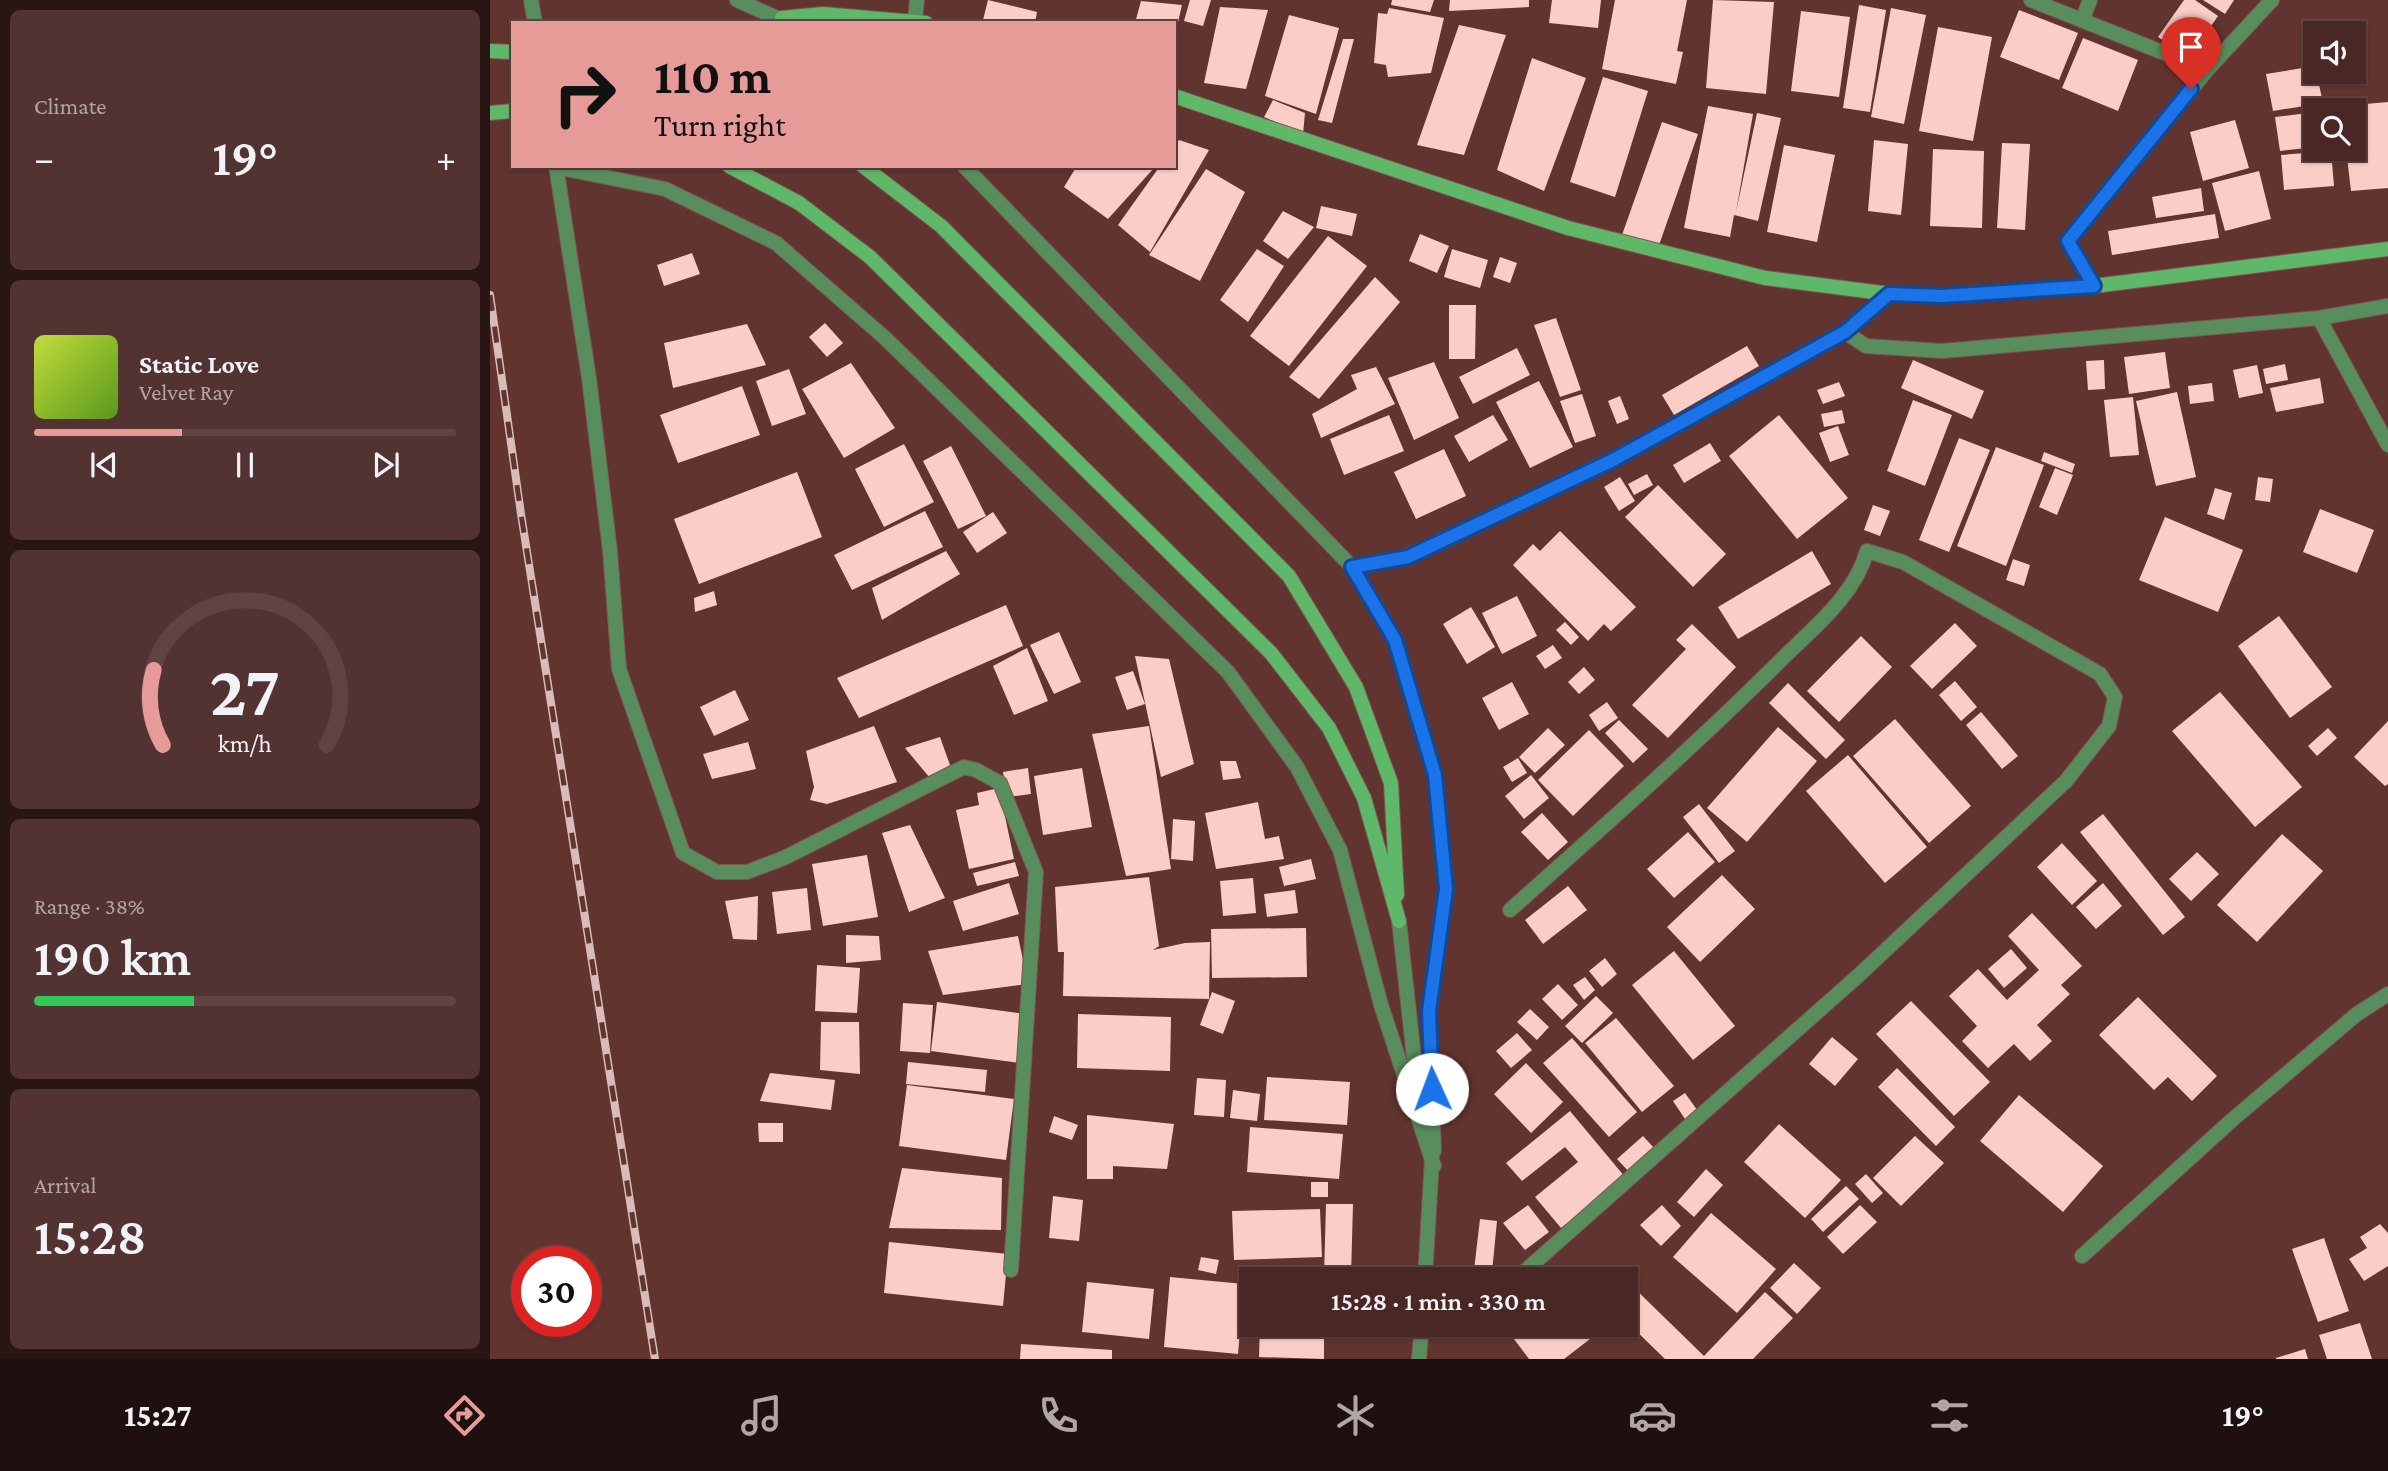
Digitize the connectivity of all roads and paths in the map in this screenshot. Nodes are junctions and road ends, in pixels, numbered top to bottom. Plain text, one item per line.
1 (531, 0) edge
2 (737, 0) edge
3 (917, 0) edge
4 (2032, 0) edge
5 (2090, 0) edge
6 (2272, 0) edge
7 (2082, 18) junction
8 (535, 21) edge
9 (785, 21) edge
10 (920, 21) edge
11 (490, 51) edge
12 (511, 52) edge
13 (2207, 70) junction
14 (1176, 97) edge
15 (511, 111) edge
16 (490, 113) edge
17 (556, 168) edge
18 (561, 168) edge
19 (733, 168) edge
20 (866, 168) edge
21 (966, 168) edge
22 (2388, 248) edge
23 (2094, 286) junction
24 (1889, 294) junction
25 (2388, 306) edge
26 (2319, 318) junction
27 (1845, 332) junction
28 (2388, 445) edge
29 (1352, 567) junction
30 (1510, 910) dead end
31 (1399, 921) junction
32 (2388, 993) edge
33 (1434, 1167) junction
34 (2082, 1256) dead end
35 (1426, 1267) edge
36 (1530, 1267) edge
37 (1011, 1270) dead end
38 (1421, 1337) edge
39 (1419, 1359) edge

1 - 8 street
2 - 9 street
3 - 10 street
4 - 7 street
5 - 7 street
6 - 13 street
7 - 13 street
9 - 10 main road
11 - 12 main road
13 - 23 street
14 - 24 main road
15 - 16 main road
17 - 37 street
18 - 33 street
19 - 31 main road
20 - 31 main road
21 - 29 street
22 - 23 main road
23 - 24 main road
24 - 27 street
25 - 26 street
26 - 27 street
26 - 28 street
27 - 29 street
29 - 33 street
30 - 36 street
31 - 33 street
32 - 34 street
33 - 35 street
38 - 39 street

